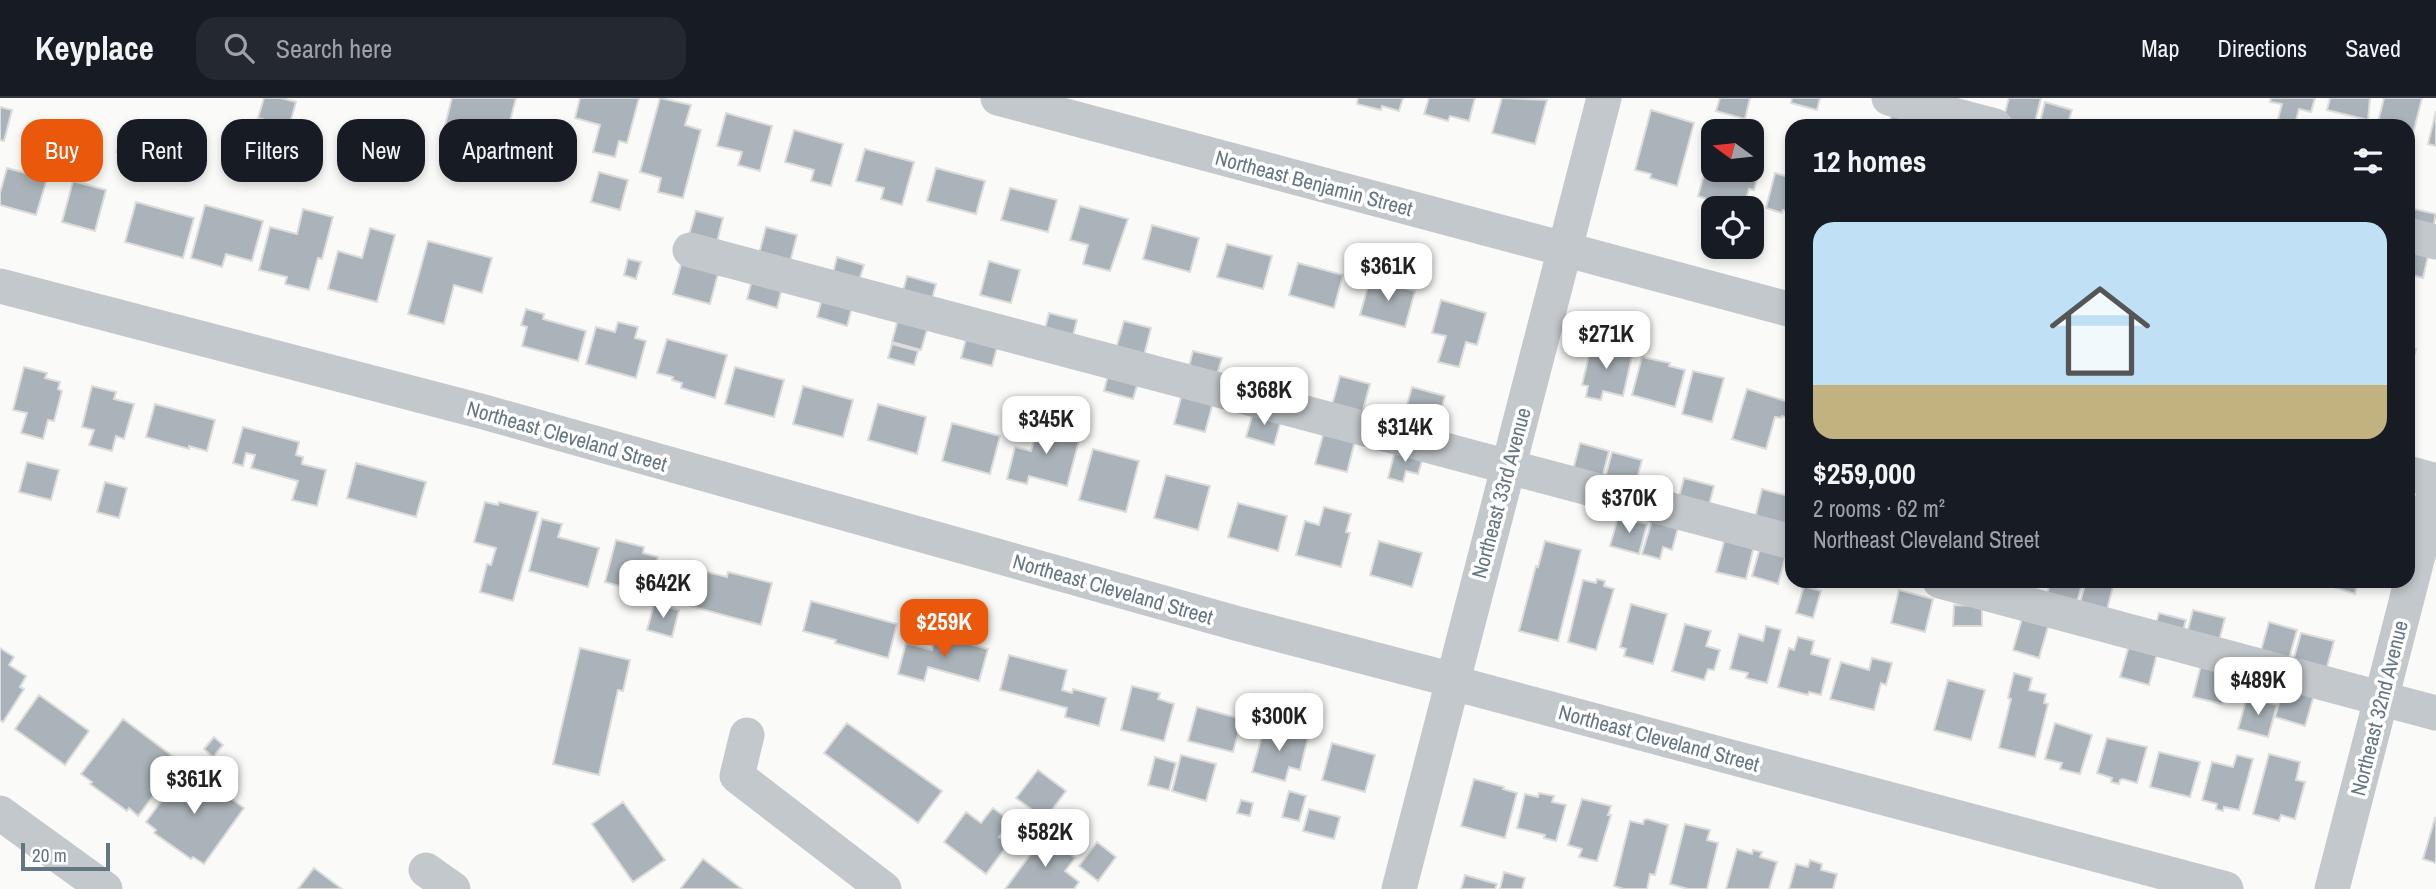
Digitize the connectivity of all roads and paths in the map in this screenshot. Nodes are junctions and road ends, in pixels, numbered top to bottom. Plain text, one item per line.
1 (998, 98) edge
2 (1604, 98) edge
3 (1889, 98) edge
4 (1968, 119) edge
5 (2415, 236) edge
6 (2436, 242) edge
7 (690, 250) dead end
8 (1564, 250) junction
9 (0, 286) edge
10 (1785, 308) edge
11 (1508, 466) junction
12 (2415, 475) edge
13 (2436, 481) edge
14 (2436, 486) edge
15 (1785, 540) edge
16 (2415, 567) edge
17 (1966, 588) edge
18 (2410, 588) edge
19 (1453, 680) junction
20 (2381, 698) junction
21 (2436, 713) edge
22 (747, 735) dead end
23 (0, 813) edge
24 (88, 884) edge
25 (884, 889) edge
26 (1399, 889) edge
27 (2226, 889) edge
28 (2332, 889) edge

1 - 8 street, Northeast Benjamin Street
2 - 8 street, Northeast 33rd Avenue
3 - 4 street
5 - 6 street
7 - 11 street
8 - 10 street, Northeast Benjamin Street
8 - 11 street, Northeast 33rd Avenue
9 - 19 street, Northeast Cleveland Street
11 - 15 street
11 - 19 street, Northeast 33rd Avenue
12 - 13 street
14 - 16 street, Northeast 32nd Avenue
17 - 20 street
18 - 20 street, Northeast 32nd Avenue
19 - 26 street, Northeast 33rd Avenue
19 - 27 street, Northeast Cleveland Street
20 - 21 street
20 - 28 street, Northeast 32nd Avenue
22 - 25 street
23 - 24 street

